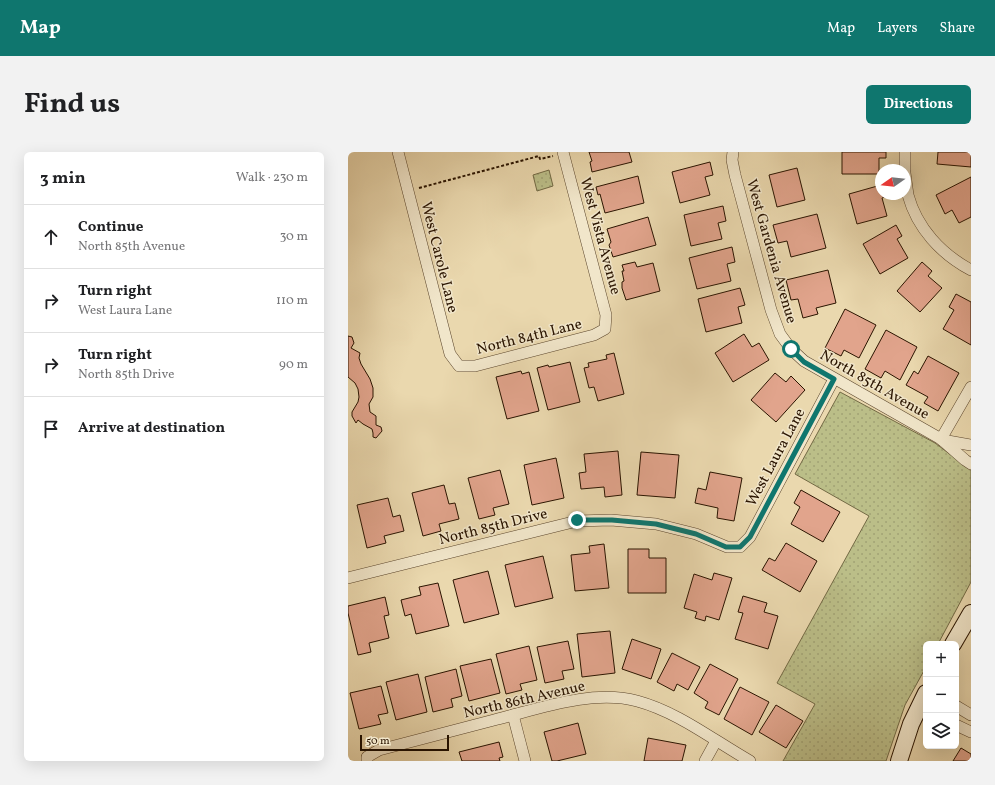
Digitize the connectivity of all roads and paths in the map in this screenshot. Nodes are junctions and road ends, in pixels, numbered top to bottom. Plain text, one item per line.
1 (398, 152) edge
2 (563, 152) edge
3 (733, 152) edge
4 (905, 152) edge
5 (904, 164) edge
6 (408, 191) junction
7 (910, 200) edge
8 (971, 270) edge
9 (605, 329) joint
10 (780, 334) joint
11 (459, 366) joint
12 (834, 379) junction
13 (971, 387) edge
14 (941, 440) junction
15 (971, 444) edge
16 (971, 464) edge
17 (740, 547) joint
18 (348, 578) edge
19 (971, 613) edge
20 (955, 641) edge
21 (923, 702) edge
22 (959, 708) edge
23 (971, 714) edge
24 (513, 715) junction
25 (959, 726) edge
26 (971, 732) edge
27 (716, 741) junction
28 (367, 759) edge
29 (526, 761) edge
30 (705, 761) edge
31 (750, 761) edge
32 (899, 761) edge

1 - 6 street, West Carole Lane
2 - 6 path
2 - 9 street, West Vista Avenue
3 - 10 street, West Gardenia Avenue
4 - 5 street
6 - 11 street, West Carole Lane
7 - 8 street
9 - 11 street, North 84th Lane
10 - 12 street, North 85th Avenue
12 - 14 street, North 85th Avenue
12 - 17 street, West Laura Lane
13 - 14 street
14 - 15 street, North 85th Avenue
14 - 16 street, North 85th Avenue
17 - 18 street, North 85th Drive
19 - 20 street
21 - 32 street
22 - 23 street
24 - 27 street, North 86th Avenue
24 - 28 street, North 86th Avenue
24 - 29 street
25 - 26 street
27 - 30 street
27 - 31 street, North 86th Avenue

